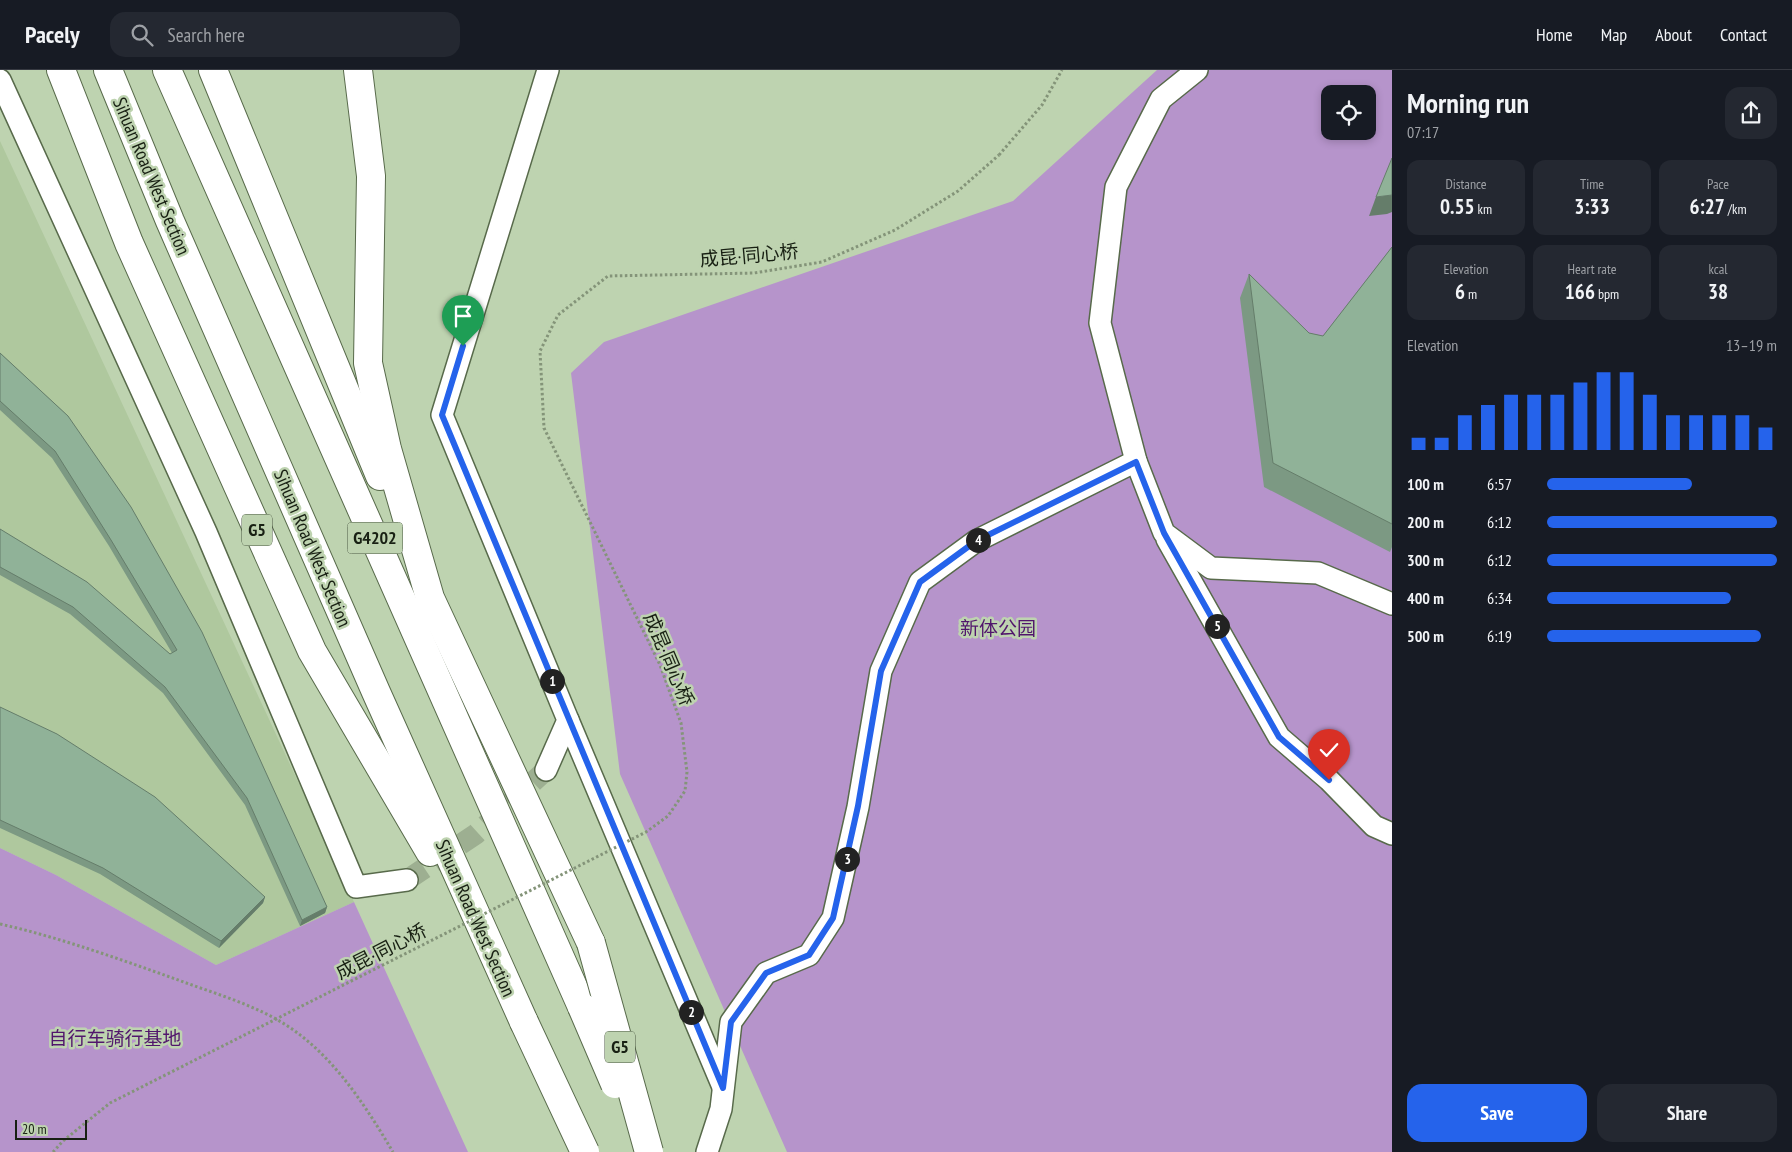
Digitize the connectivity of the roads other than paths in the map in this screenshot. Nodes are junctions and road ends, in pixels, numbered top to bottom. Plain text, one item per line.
1 (61, 70) edge
2 (108, 70) edge
3 (167, 70) edge
4 (212, 70) edge
5 (358, 70) edge
6 (548, 70) edge
7 (1197, 70) edge
8 (0, 80) edge
9 (1136, 462) junction
10 (1164, 533) junction
11 (430, 598) junction
12 (1392, 604) edge
13 (568, 720) junction
14 (546, 770) tunnel mouth
15 (1392, 834) edge
16 (407, 880) tunnel mouth
17 (498, 968) junction
18 (723, 1088) junction
19 (585, 1152) edge
20 (644, 1152) edge
21 (649, 1152) edge
22 (707, 1152) edge

1 - 17 highway, G5
2 - 17 highway, Sihuan Road West Section
3 - 20 highway, G4202, bridge
4 - 11 highway
5 - 11 highway, G5
6 - 13 street
7 - 9 street
8 - 16 street
9 - 10 street
9 - 18 street
10 - 12 street
10 - 15 street
11 - 21 highway, G5, bridge
13 - 14 street
13 - 18 street
17 - 19 highway, Sihuan Road West Section / G5, bridge
18 - 22 street

